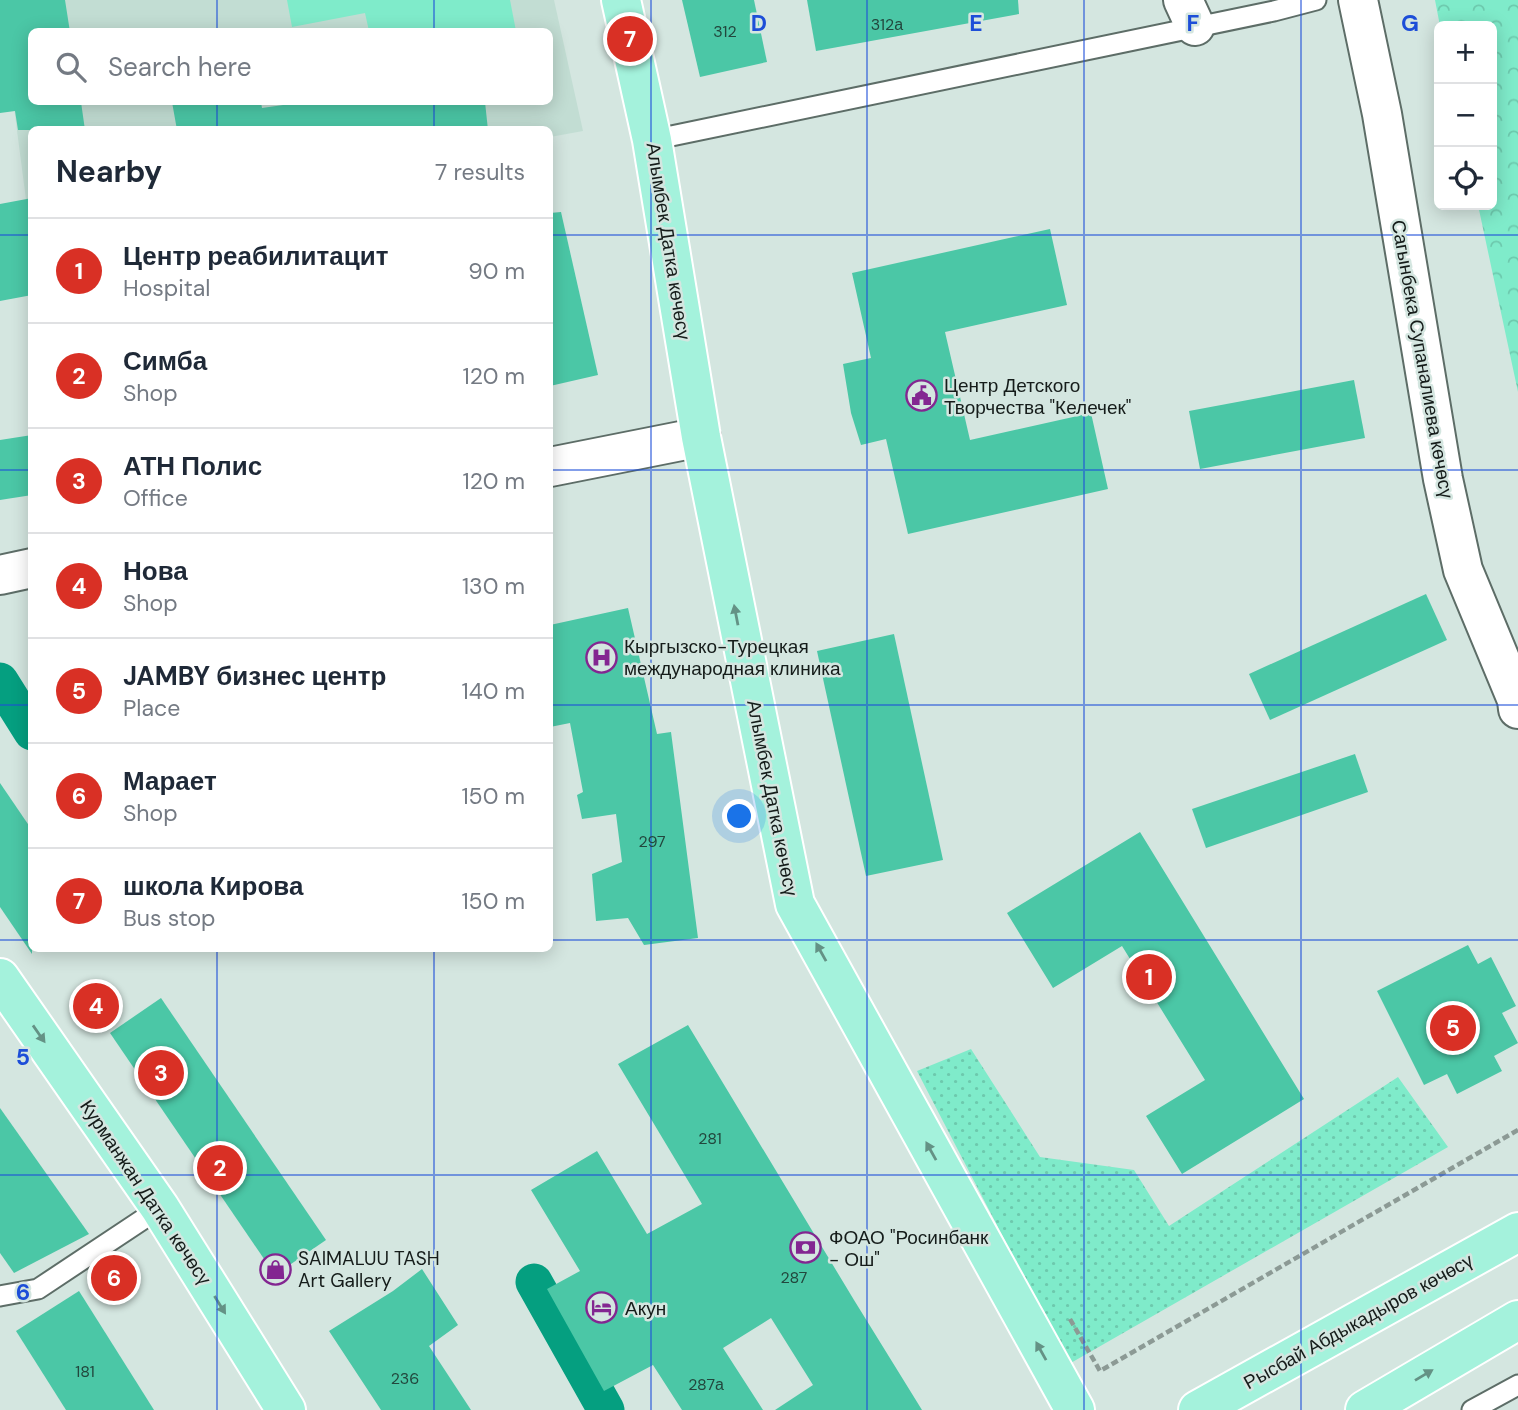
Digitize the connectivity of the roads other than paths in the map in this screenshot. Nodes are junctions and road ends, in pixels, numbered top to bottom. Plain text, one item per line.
1 (621, 0) edge
2 (1316, 0) edge
3 (1358, 0) edge
4 (1189, 13) edge
5 (652, 140) junction
6 (701, 438) junction
7 (553, 466) edge
8 (28, 570) edge
9 (0, 575) edge
10 (1518, 709) edge
11 (0, 978) edge
12 (160, 1208) junction
13 (1518, 1232) edge
14 (0, 1296) edge
15 (1518, 1320) edge
16 (1518, 1385) edge
17 (286, 1410) edge
18 (1075, 1410) edge
19 (1198, 1410) edge
20 (1365, 1410) edge
21 (1472, 1410) edge

1 - 5 main road, Алымбек Датка көчөсү
2 - 4 lane
3 - 10 street, Сагынбека Супаналиева көчөсү
4 - 5 lane
5 - 6 main road, Алымбек Датка көчөсү
6 - 7 street
18 -> 6 main road, Алымбек Датка көчөсү
8 - 9 street
11 -> 12 main road, Курманжан Датка көчөсү
12 - 14 lane
12 -> 17 main road, Курманжан Датка көчөсү
13 - 19 main road, Рысбай Абдыкадыров көчөсү
20 -> 15 main road
16 - 21 lane

